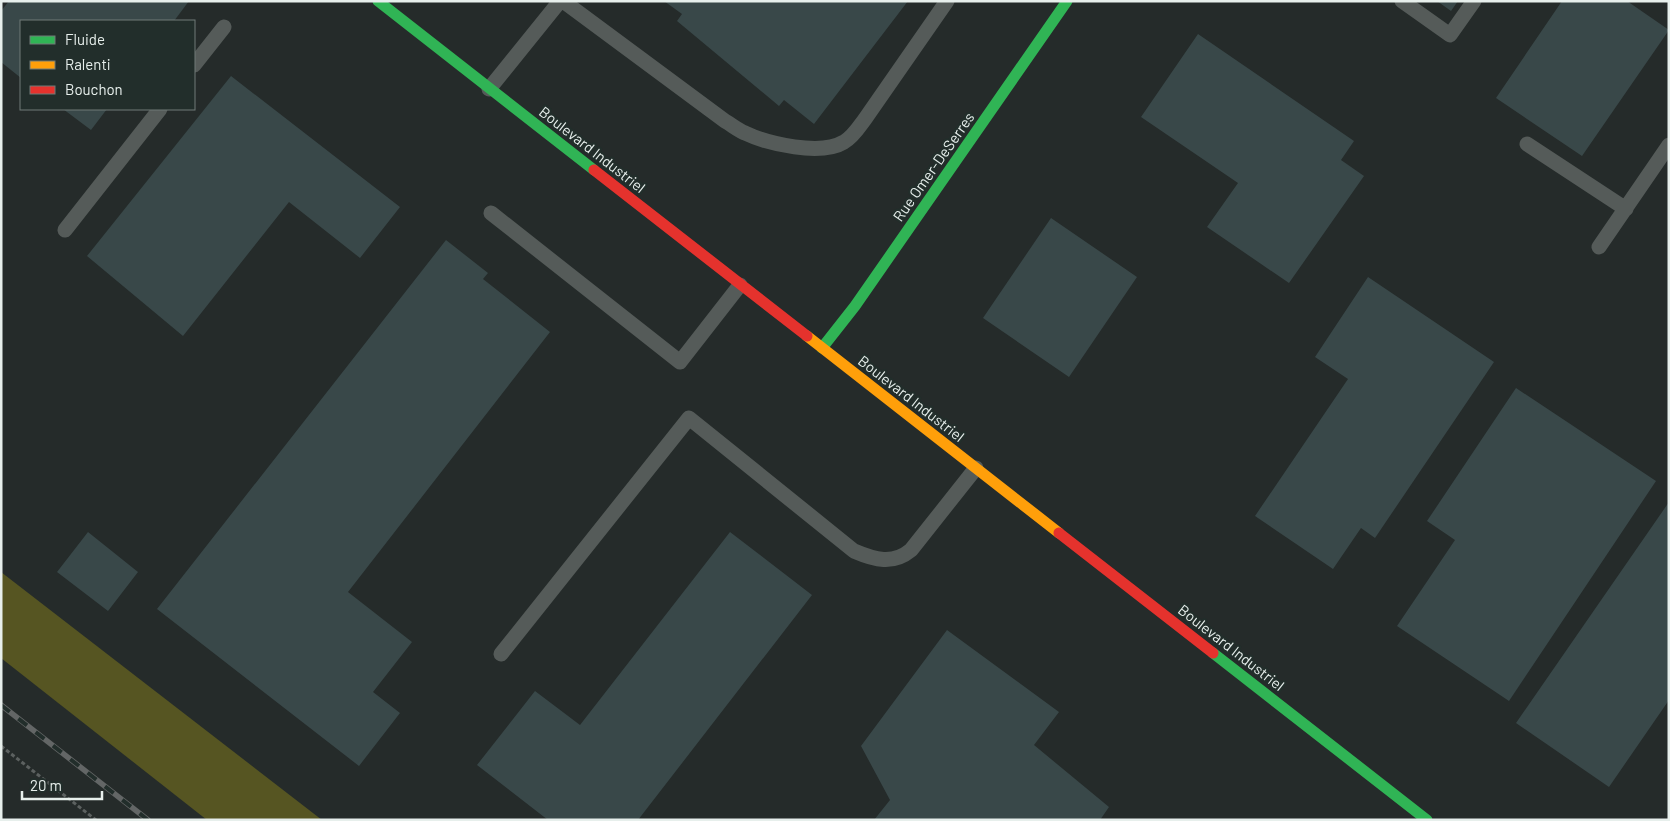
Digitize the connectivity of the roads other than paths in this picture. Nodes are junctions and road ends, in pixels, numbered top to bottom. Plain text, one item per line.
1 (378, 1) edge
2 (561, 1) edge
3 (947, 1) edge
4 (1067, 1) edge
5 (1402, 1) edge
6 (1474, 1) edge
7 (224, 27) dead end
8 (195, 64) edge
9 (490, 89) junction
10 (159, 110) edge
11 (1527, 144) dead end
12 (1669, 145) edge
13 (1626, 208) junction
14 (491, 213) dead end
15 (65, 230) dead end
16 (1600, 247) dead end
17 (740, 285) junction
18 (822, 348) junction
19 (976, 468) junction
20 (501, 654) dead end
21 (1428, 820) edge

1 - 9 street, Boulevard Industriel
2 - 3 lane
2 - 9 lane
4 - 18 street, Rue Omer-DeSerres
5 - 6 lane
7 - 8 lane
9 - 17 street, Boulevard Industriel
10 - 15 lane
11 - 13 lane
12 - 13 lane
13 - 16 lane
14 - 17 lane
17 - 18 street, Boulevard Industriel
18 - 19 street, Boulevard Industriel
19 - 20 lane
19 - 21 street, Boulevard Industriel

